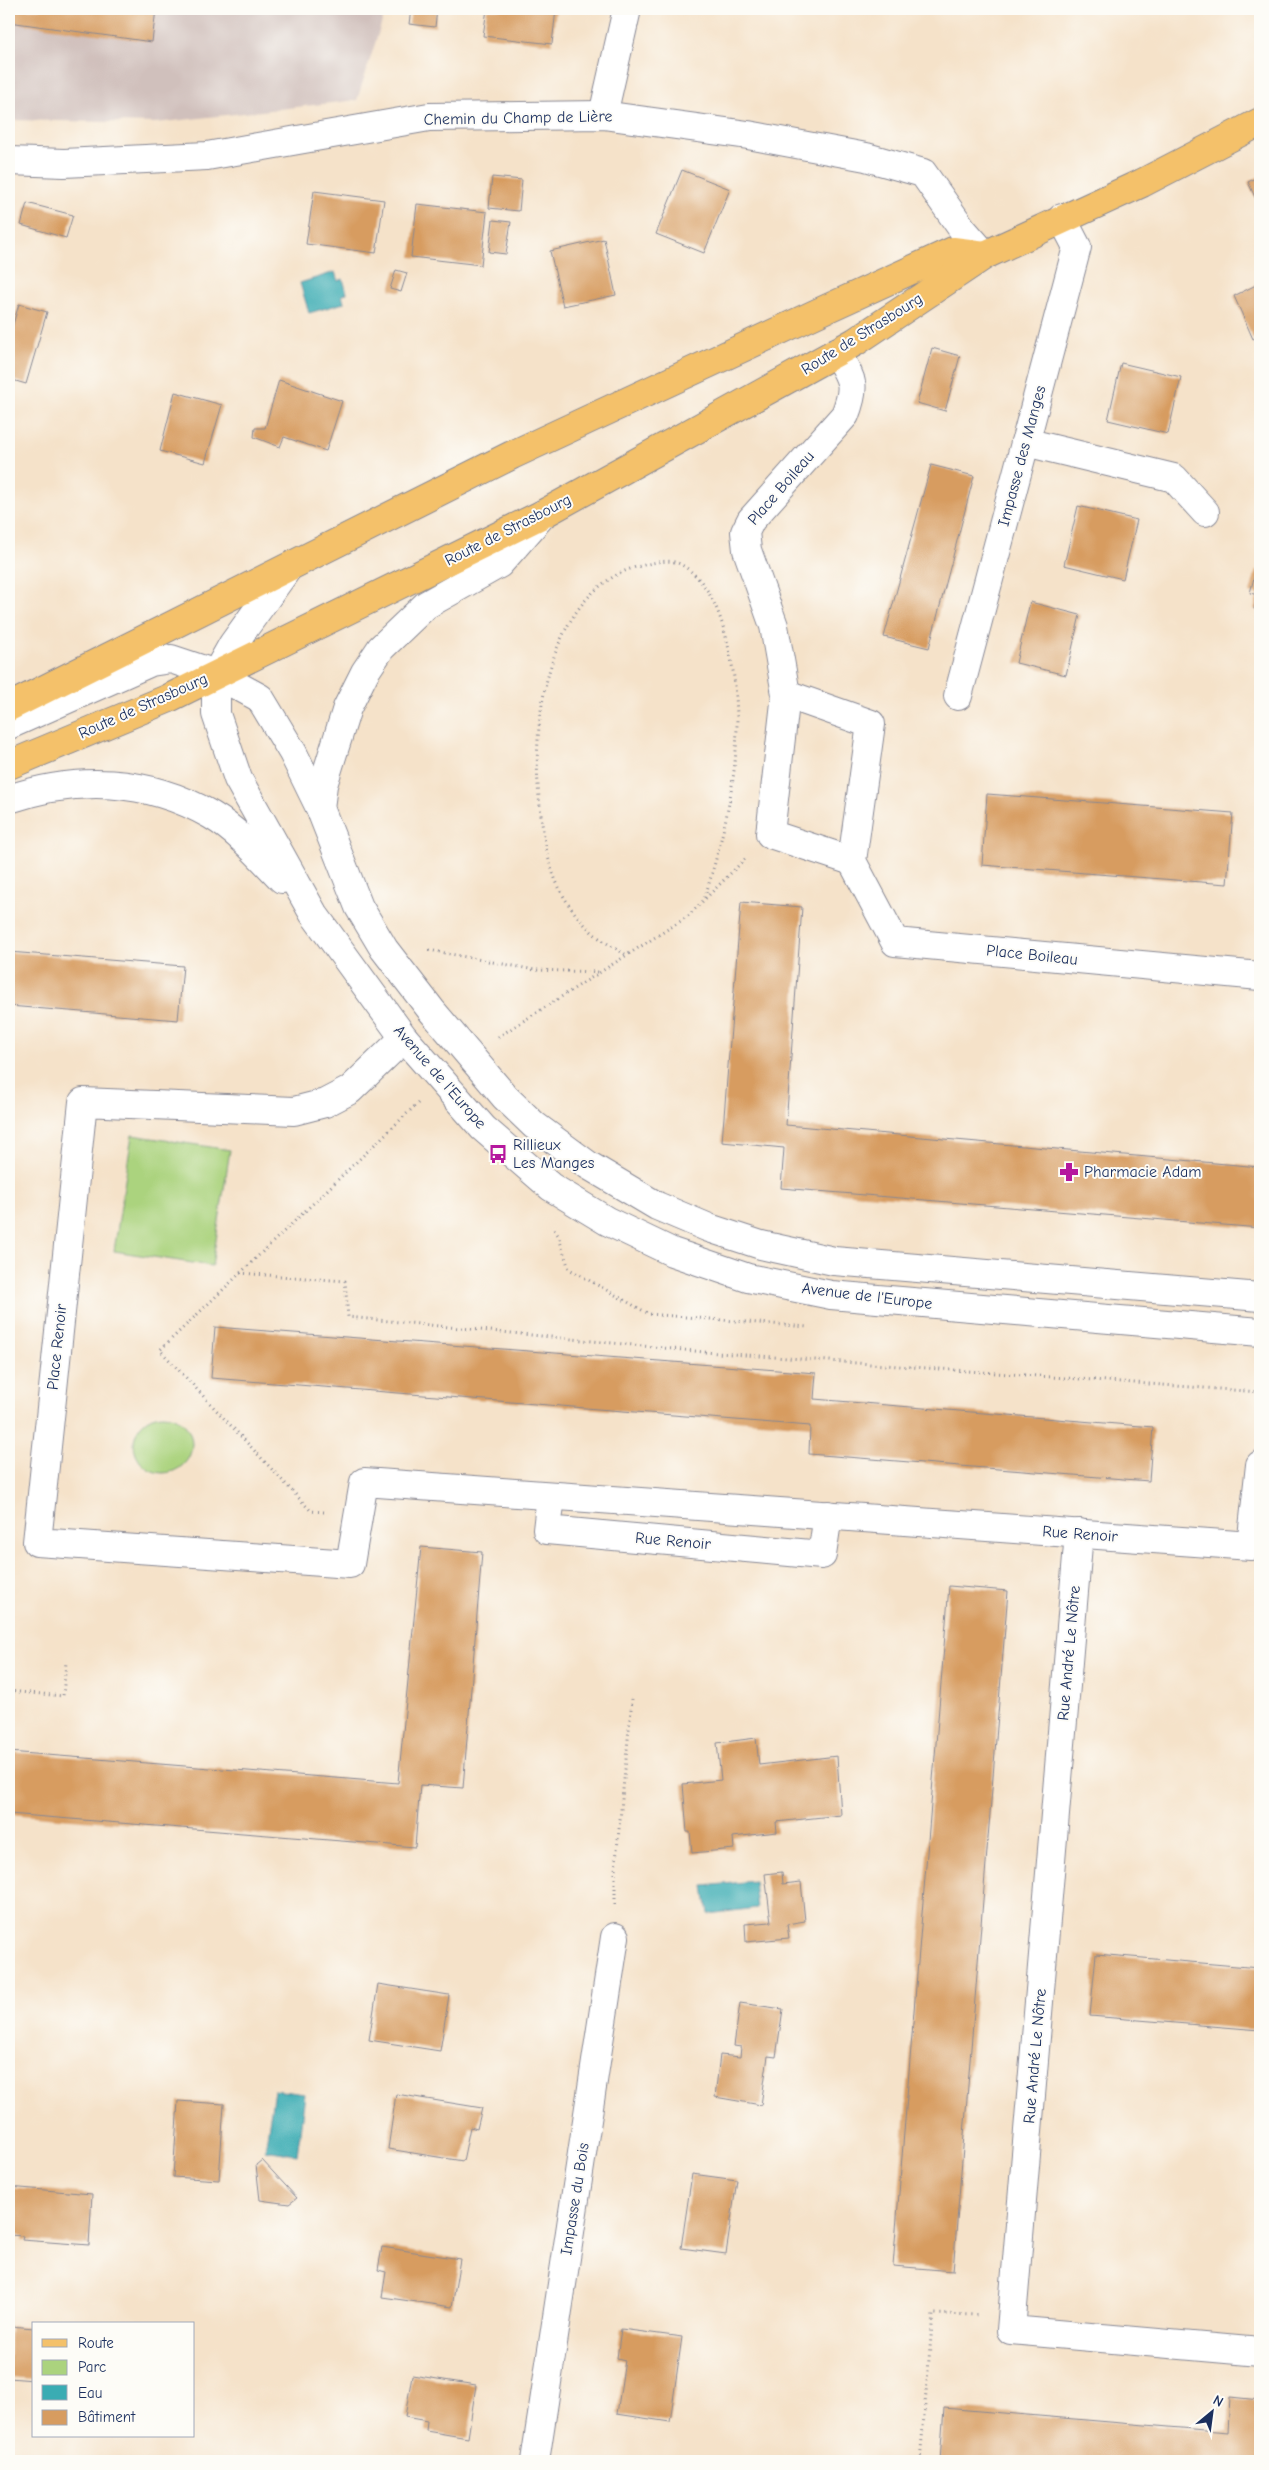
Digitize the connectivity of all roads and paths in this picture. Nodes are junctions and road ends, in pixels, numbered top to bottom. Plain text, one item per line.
1 (628, 9) edge
2 (603, 115) junction
3 (1260, 122) edge
4 (9, 161) edge
5 (1062, 218) junction
6 (985, 255) junction
7 (836, 352) junction
8 (1025, 442) junction
9 (1206, 512) dead end
10 (543, 514) junction
11 (288, 568) junction
12 (216, 674) junction
13 (786, 694) junction
14 (958, 696) dead end
15 (9, 707) edge
16 (9, 725) edge
17 (9, 765) edge
18 (9, 799) edge
19 (320, 808) junction
20 (770, 834) junction
21 (852, 861) junction
22 (703, 900) junction
23 (313, 913) junction
24 (421, 948) dead end
25 (625, 954) junction
26 (599, 972) junction
27 (1260, 976) edge
28 (404, 1038) junction
29 (470, 1055) junction
30 (441, 1080) junction
31 (240, 1273) junction
32 (1260, 1297) edge
33 (1260, 1332) edge
34 (1260, 1392) edge
35 (1260, 1465) edge
36 (364, 1482) joint
37 (552, 1496) junction
38 (358, 1515) junction
39 (828, 1515) junction
40 (1079, 1534) junction
41 (66, 1662) dead end
42 (9, 1691) edge
43 (632, 1700) dead end
44 (615, 1937) joint
45 (1013, 2315) junction
46 (1260, 2352) edge
47 (535, 2461) edge
48 (920, 2461) edge

1 - 2 street
2 - 4 street, Chemin du Champ de Lière
2 - 6 street, Chemin du Champ de Lière
3 - 5 main road, Route de Strasbourg
5 - 6 main road, Route de Strasbourg
5 - 8 street, Impasse des Manges
6 - 7 main road, Route de Strasbourg
6 - 11 main road, Route de Strasbourg
7 - 10 main road, Route de Strasbourg
7 - 13 street, Place Boileau
8 - 9 street
8 - 14 street, Impasse des Manges
10 - 12 main road, Route de Strasbourg
10 - 19 street
11 - 12 street, Avenue de l'Europe
11 - 15 main road, Route de Strasbourg
12 - 16 street, Avenue de l'Europe
12 - 17 main road, Route de Strasbourg
12 - 19 street, Avenue de l'Europe
12 - 23 street, Avenue de l'Europe
13 - 20 street, Place Boileau
13 - 21 street
18 - 23 street
19 - 29 street, Avenue de l'Europe
20 - 21 street
20 - 22 path
21 - 27 street, Place Boileau
22 - 25 path
22 - 25 path
23 - 28 street, Avenue de l'Europe
24 - 26 path
25 - 26 path
26 - 29 path
28 - 30 street, Avenue de l'Europe
28 - 38 street, Place Renoir
29 - 32 street, Avenue de l'Europe
30 - 31 path
30 - 33 street, Avenue de l'Europe
31 - 34 path
31 - 38 path
35 - 40 street, Rue Renoir
36 - 37 street, Rue Renoir
36 - 38 street, Place Renoir
37 - 39 street, Rue Renoir
37 - 39 street, Rue Renoir
39 - 40 street, Rue Renoir
40 - 45 street, Rue André Le Nôtre
41 - 42 path
43 - 44 path
44 - 47 street, Impasse du Bois
45 - 46 street
45 - 48 path

